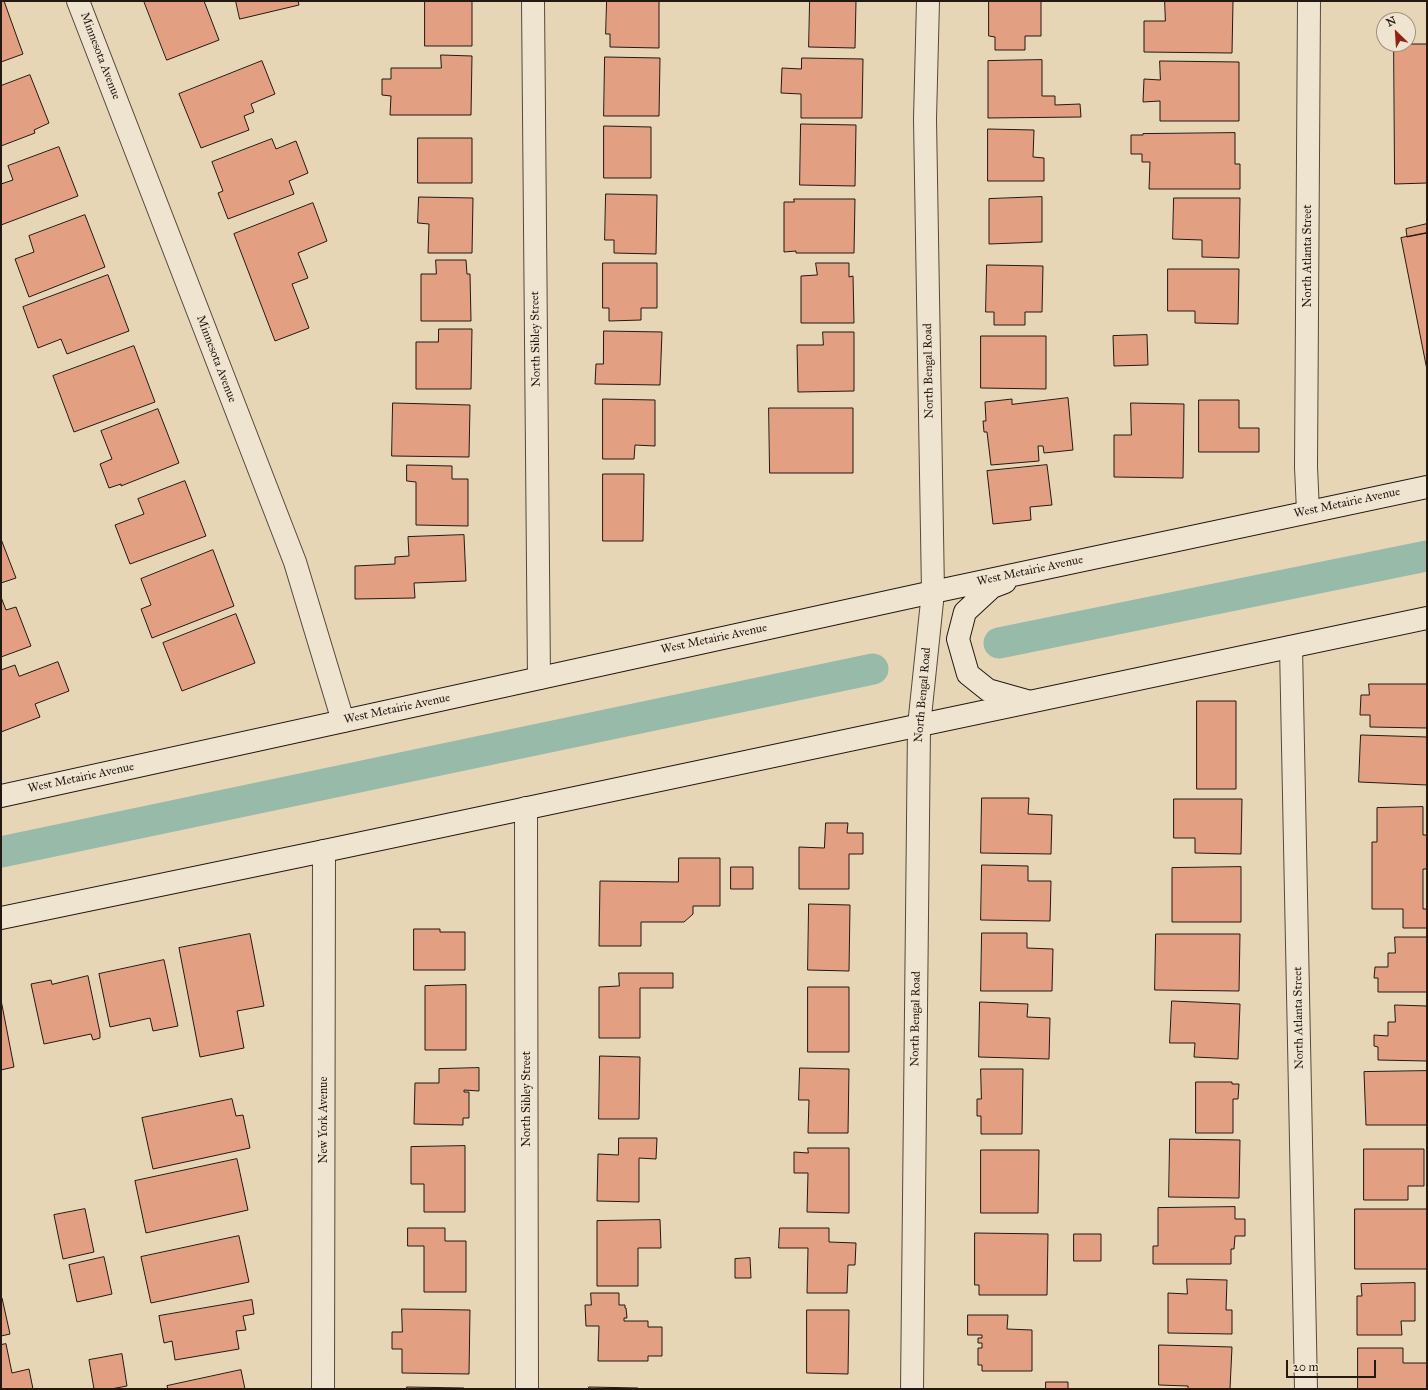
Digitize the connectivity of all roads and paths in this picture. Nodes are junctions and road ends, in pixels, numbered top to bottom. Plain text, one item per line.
1 (78, 1) edge
2 (533, 1) edge
3 (928, 1) edge
4 (1310, 1) edge
5 (1427, 487) edge
6 (1308, 511) junction
7 (1032, 570) junction
8 (933, 592) junction
9 (1427, 618) edge
10 (1291, 647) junction
11 (539, 678) junction
12 (1031, 702) junction
13 (343, 720) junction
14 (919, 726) junction
15 (1, 796) edge
16 (526, 808) junction
17 (324, 851) junction
18 (1, 918) edge
19 (323, 1389) edge
20 (527, 1389) edge
21 (912, 1389) edge
22 (1306, 1389) edge

1 - 13 street, Minnesota Avenue
2 - 11 street, North Sibley Street
3 - 8 street, North Bengal Road
4 - 6 street, North Atlanta Street
5 - 6 street, West Metairie Avenue
6 - 7 street, West Metairie Avenue
7 - 8 street, West Metairie Avenue
7 - 12 street
8 - 11 street, West Metairie Avenue
8 - 14 street, North Bengal Road
9 - 10 street
10 - 12 street
10 - 22 street, North Atlanta Street
11 - 13 street, West Metairie Avenue
12 - 14 street
13 - 15 street, West Metairie Avenue
14 - 16 street
14 - 21 street, North Bengal Road
16 - 17 street
16 - 20 street, North Sibley Street
17 - 18 street
17 - 19 street, New York Avenue

